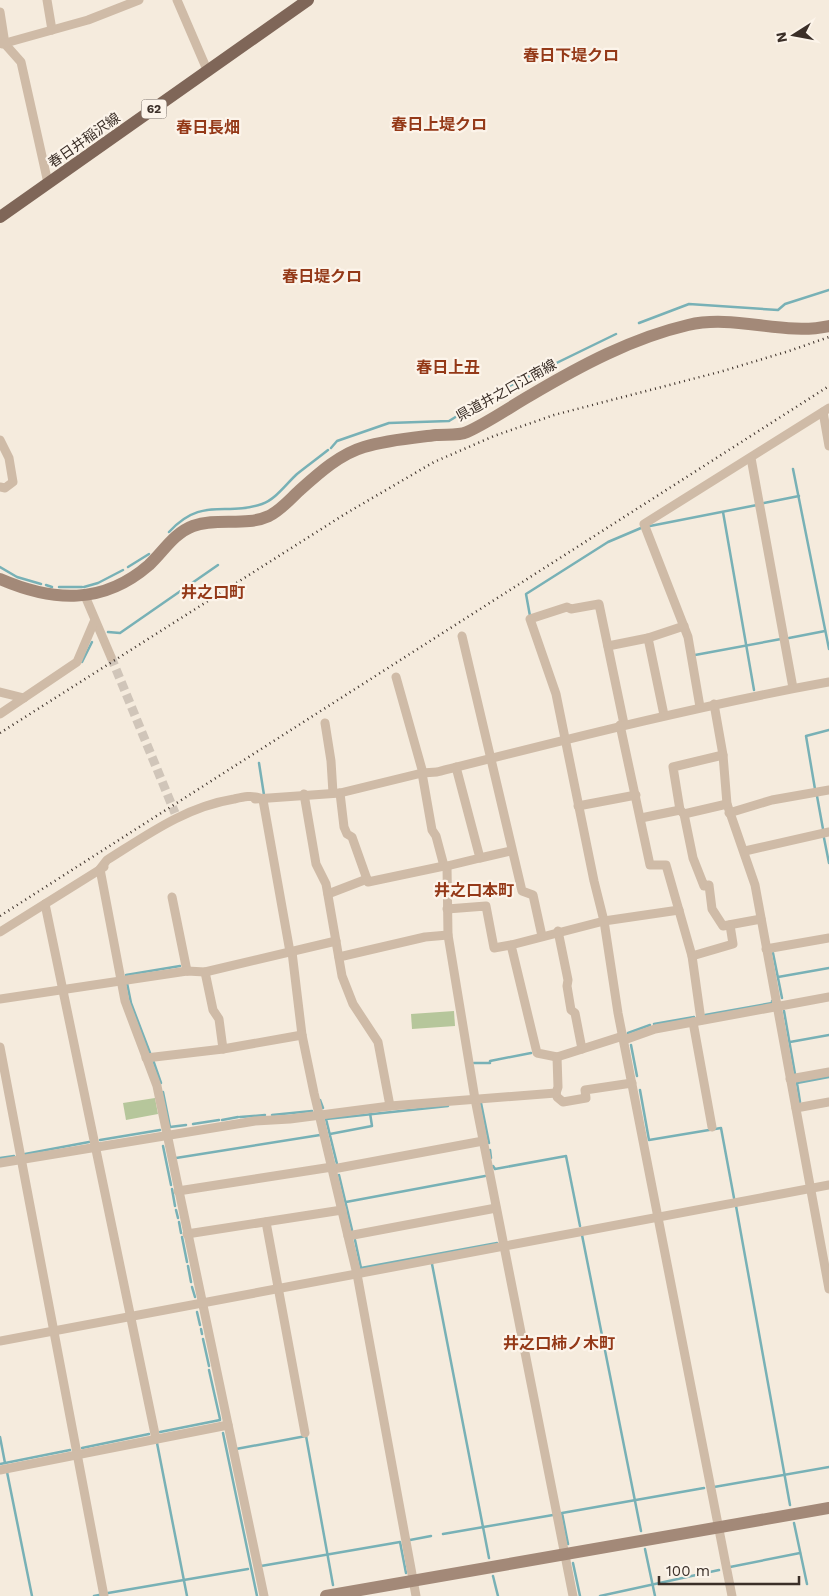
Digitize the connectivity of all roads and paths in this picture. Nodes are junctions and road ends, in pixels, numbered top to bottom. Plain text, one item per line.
1 (47, 0) edge
2 (140, 0) edge
3 (177, 0) edge
4 (308, 0) edge
5 (0, 12) edge
6 (52, 30) junction
7 (3, 44) edge
8 (208, 72) junction
9 (48, 184) junction
10 (0, 217) edge
11 (829, 326) edge
12 (826, 410) edge
13 (0, 440) edge
14 (829, 446) edge
15 (751, 458) junction
16 (0, 488) edge
17 (0, 579) edge
18 (85, 596) junction
19 (94, 622) junction
20 (684, 626) junction
21 (462, 636) dead end
22 (648, 638) junction
23 (608, 646) junction
24 (110, 657) tunnel mouth
25 (396, 677) dead end
26 (829, 682) edge
27 (794, 688) junction
28 (0, 692) edge
29 (24, 698) junction
30 (714, 704) junction
31 (700, 707) junction
32 (0, 714) edge
33 (664, 715) junction
34 (325, 722) dead end
35 (622, 724) junction
36 (565, 738) junction
37 (723, 755) junction
38 (491, 758) junction
39 (456, 767) junction
40 (423, 773) junction
41 (829, 790) edge
42 (337, 793) junction
43 (304, 794) junction
44 (636, 795) junction
45 (262, 799) junction
46 (578, 806) junction
47 (728, 809) junction
48 (682, 812) junction
49 (641, 818) junction
50 (829, 832) edge
51 (511, 851) junction
52 (745, 851) junction
53 (480, 858) junction
54 (446, 866) junction
55 (100, 869) junction
56 (367, 879) junction
57 (328, 894) junction
58 (172, 897) dead end
59 (45, 904) junction
60 (447, 910) junction
61 (679, 910) junction
62 (761, 918) junction
63 (604, 921) junction
64 (730, 925) junction
65 (558, 931) junction
66 (0, 932) edge
67 (448, 935) junction
68 (542, 936) junction
69 (829, 938) edge
70 (336, 941) junction
71 (512, 945) junction
72 (766, 949) junction
73 (291, 952) junction
74 (692, 956) junction
75 (339, 958) junction
76 (186, 971) junction
77 (205, 972) junction
78 (121, 980) junction
79 (62, 989) junction
80 (829, 998) edge
81 (0, 999) edge
82 (777, 1007) junction
83 (697, 1021) junction
84 (302, 1035) junction
85 (624, 1038) junction
86 (0, 1047) edge
87 (224, 1049) junction
88 (582, 1049) junction
89 (557, 1057) junction
90 (146, 1058) junction
91 (829, 1072) edge
92 (790, 1079) junction
93 (632, 1082) junction
94 (556, 1093) junction
95 (475, 1099) junction
96 (829, 1102) edge
97 (390, 1106) junction
98 (796, 1108) junction
99 (320, 1114) junction
100 (712, 1127) dead end
101 (166, 1134) junction
102 (483, 1141) junction
103 (95, 1146) junction
104 (21, 1159) junction
105 (0, 1163) edge
106 (333, 1168) junction
107 (829, 1185) edge
108 (810, 1188) junction
109 (178, 1191) junction
110 (496, 1208) junction
111 (342, 1210) junction
112 (659, 1217) junction
113 (266, 1222) junction
114 (187, 1234) junction
115 (348, 1236) junction
116 (504, 1246) junction
117 (357, 1274) junction
118 (278, 1289) junction
119 (829, 1289) edge
120 (202, 1303) junction
121 (130, 1316) junction
122 (54, 1331) junction
123 (0, 1341) edge
124 (228, 1424) junction
125 (305, 1433) dead end
126 (156, 1439) junction
127 (77, 1454) junction
128 (0, 1470) edge
129 (829, 1508) edge
130 (717, 1528) junction
131 (564, 1555) junction
132 (412, 1581) junction
133 (104, 1596) edge
134 (264, 1596) edge
135 (326, 1596) edge
136 (416, 1596) edge
137 (573, 1596) edge
138 (732, 1596) edge

1 - 6 street
2 - 6 street
3 - 8 street
4 - 8 main road, 春日井稲沢線 / 62
5 - 7 street
6 - 7 street
7 - 9 street
8 - 9 main road, 春日井稲沢線 / 62
9 - 10 main road, 春日井稲沢線 / 62
11 - 18 main road, 県道井之口江南線
12 - 14 street
12 - 15 street
13 - 16 street
15 - 20 street
15 - 27 street
17 - 18 main road, 県道井之口江南線
18 - 19 street
19 - 24 street
19 - 29 street
20 - 22 street
20 - 31 street
21 - 38 street
22 - 23 street
22 - 33 street
23 - 35 street
23 - 36 street
25 - 40 street
26 - 27 street
27 - 30 street
28 - 29 street
29 - 32 street
30 - 31 street
30 - 37 street
31 - 33 street
33 - 35 street
34 - 42 street
35 - 36 street
35 - 44 street
36 - 38 street
36 - 46 street
37 - 47 street
37 - 48 street
38 - 39 street
38 - 51 street
39 - 40 street
39 - 53 street
40 - 42 street
40 - 54 street
41 - 47 street
42 - 43 street
42 - 56 street
43 - 45 street
43 - 57 street
44 - 46 street
44 - 49 street
45 - 55 street
45 - 55 street
45 - 73 street
46 - 63 street
47 - 48 street
47 - 52 street
48 - 49 street
48 - 64 street
49 - 61 street
50 - 52 street
51 - 53 street
51 - 68 street
52 - 62 street
53 - 54 street
54 - 56 street
54 - 60 street
55 - 59 street
55 - 78 street
56 - 57 street
57 - 70 street
58 - 76 street
59 - 66 street
59 - 79 street
60 - 67 street
60 - 71 street
61 - 63 street
61 - 74 street
62 - 64 street
62 - 72 street
63 - 65 street
63 - 85 street
64 - 74 street
65 - 68 street
65 - 88 street
67 - 75 street
67 - 95 street
68 - 71 street
69 - 72 street
70 - 73 street
70 - 75 street
71 - 89 street
72 - 82 street
73 - 77 street
73 - 84 street
74 - 83 street
75 - 97 street
76 - 77 street
76 - 78 street
77 - 87 street
78 - 79 street
78 - 90 street
79 - 81 street
79 - 103 street
80 - 82 street
82 - 83 street
82 - 92 street
83 - 85 street
83 - 100 street
84 - 87 street
84 - 99 street
85 - 88 street
85 - 93 street
86 - 104 street
87 - 90 street
88 - 89 street
89 - 94 street
90 - 101 street
91 - 92 street
92 - 98 street
93 - 94 street
93 - 112 street
94 - 95 street
95 - 97 street
95 - 102 street
96 - 98 street
97 - 99 street
98 - 108 street
99 - 101 street
99 - 106 street
101 - 103 street
101 - 109 street
102 - 106 street
102 - 110 street
103 - 104 street
103 - 121 street
104 - 105 street
104 - 122 street
106 - 109 street
106 - 111 street
107 - 108 street
108 - 112 street
108 - 119 street
109 - 114 street
110 - 115 street
110 - 116 street
111 - 113 street
111 - 115 street
112 - 116 street
112 - 130 street
113 - 114 street
113 - 118 street
114 - 120 street
115 - 117 street
116 - 117 street
116 - 131 street
117 - 118 street
117 - 132 street
118 - 120 street
118 - 125 street
120 - 121 street
120 - 124 street
121 - 122 street
121 - 126 street
122 - 123 street
122 - 127 street
124 - 126 street
124 - 134 street
126 - 127 street
127 - 128 street
127 - 133 street
129 - 130 main road
130 - 131 main road
130 - 138 street
131 - 132 main road
131 - 137 street
132 - 135 main road
132 - 136 street

